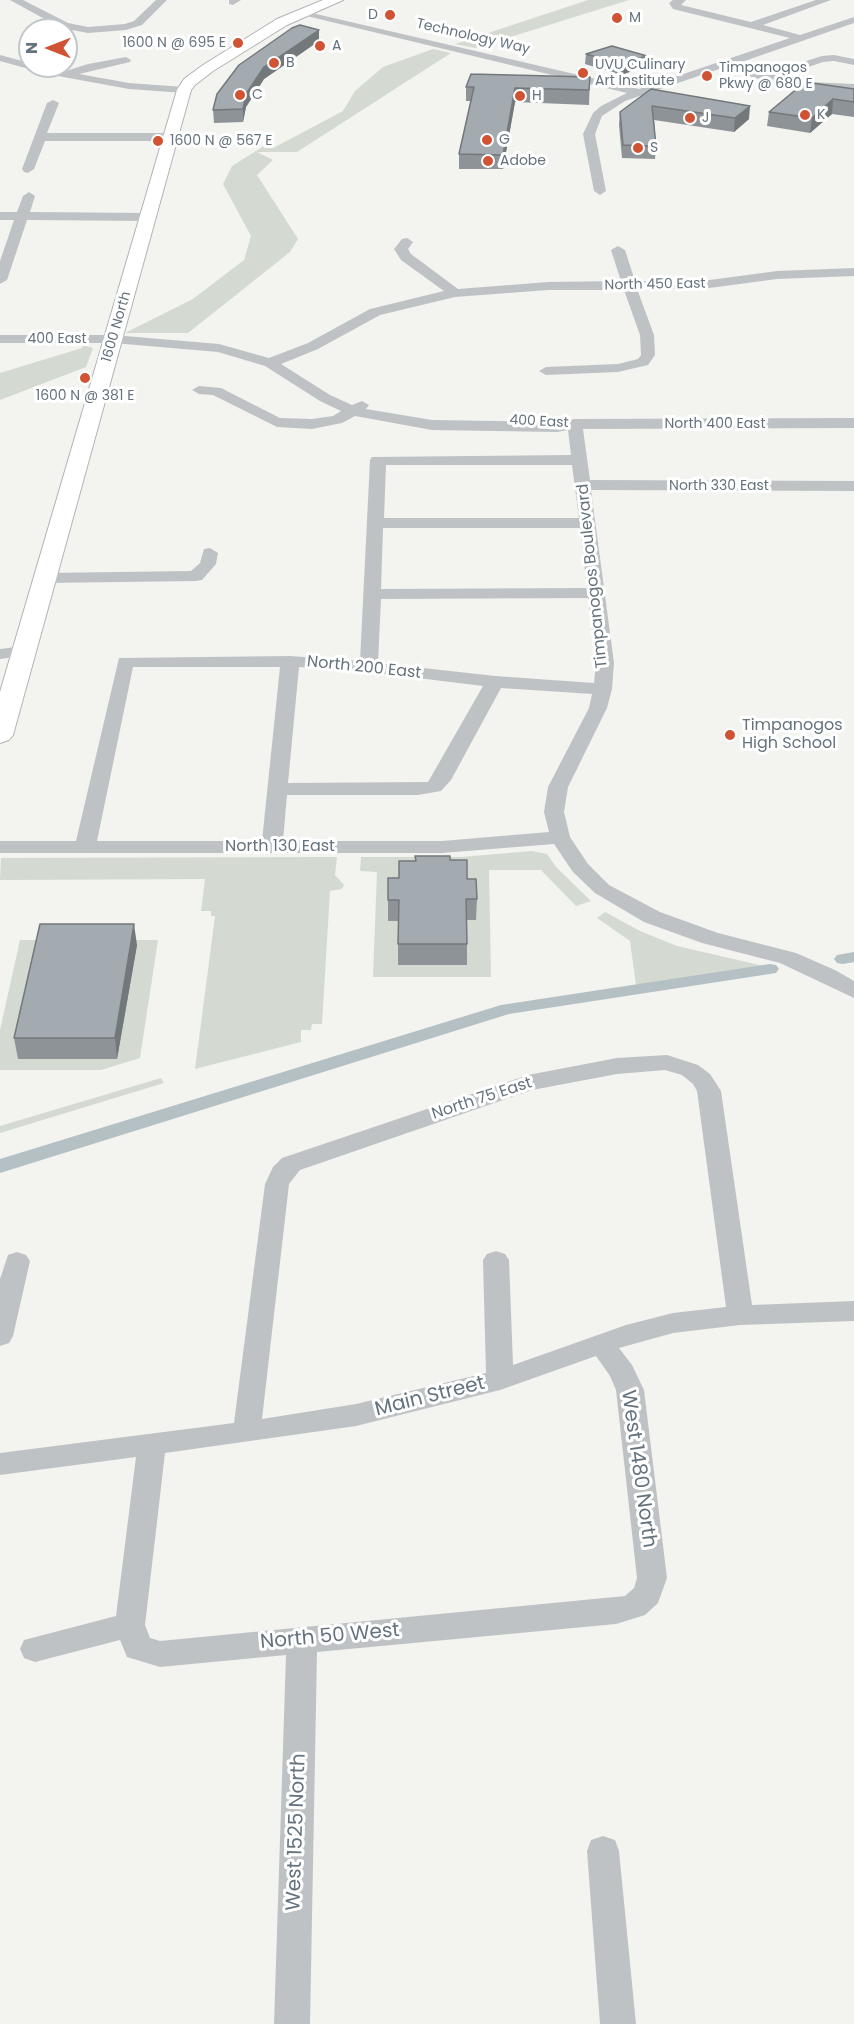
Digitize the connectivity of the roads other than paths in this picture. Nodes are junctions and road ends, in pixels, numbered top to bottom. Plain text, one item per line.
1 (15, 0) edge
2 (162, 0) edge
3 (336, 0) edge
4 (681, 0) edge
5 (826, 0) edge
6 (299, 13) junction
7 (854, 20) edge
8 (751, 26) junction
9 (801, 38) junction
10 (0, 58) edge
11 (126, 60) dead end
12 (854, 62) edge
13 (18, 63) edge
14 (722, 65) junction
15 (78, 70) edge
16 (78, 77) edge
17 (765, 78) junction
18 (854, 87) edge
19 (184, 90) junction
20 (640, 93) junction
21 (53, 103) dead end
22 (40, 137) junction
23 (170, 137) junction
24 (28, 169) dead end
25 (600, 191) dead end
26 (29, 196) dead end
27 (148, 214) junction
28 (0, 216) edge
29 (22, 216) junction
30 (407, 242) dead end
31 (618, 250) dead end
32 (854, 272) edge
33 (0, 280) edge
34 (631, 286) junction
35 (455, 293) junction
36 (0, 339) edge
37 (113, 339) junction
38 (275, 361) junction
39 (546, 371) dead end
40 (199, 390) dead end
41 (358, 408) junction
42 (854, 423) edge
43 (575, 424) junction
44 (580, 460) junction
45 (678, 467) dead end
46 (843, 468) dead end
47 (583, 485) junction
48 (681, 486) junction
49 (851, 486) edge
50 (375, 523) junction
51 (588, 523) junction
52 (210, 553) dead end
53 (45, 578) junction
54 (597, 593) junction
55 (372, 594) junction
56 (24, 651) junction
57 (0, 654) edge
58 (290, 661) junction
59 (369, 667) junction
60 (495, 682) junction
61 (603, 689) junction
62 (0, 735) edge
63 (278, 789) junction
64 (560, 837) junction
65 (0, 847) edge
66 (86, 847) junction
67 (272, 847) junction
68 (854, 991) edge
69 (496, 1260) dead end
70 (17, 1261) dead end
71 (854, 1311) edge
72 (740, 1315) junction
73 (0, 1336) edge
74 (602, 1344) junction
75 (500, 1380) junction
76 (246, 1432) junction
77 (152, 1443) junction
78 (0, 1464) edge
79 (643, 1599) joint
80 (130, 1625) junction
81 (302, 1640) junction
82 (35, 1649) dead end
83 (603, 1851) dead end
84 (292, 2024) edge
85 (618, 2024) edge

1 - 2 street
3 - 6 main road
4 - 8 street
5 - 8 street
6 - 19 main road
6 - 20 street, Technology Way
7 - 9 street
8 - 9 street
9 - 14 street
10 - 13 street
11 - 15 street
12 - 17 street
14 - 17 street
14 - 20 street
16 - 19 street
17 - 18 street
19 - 23 main road, 1600 North
20 - 25 street
21 - 22 street
22 - 23 street
22 - 24 street
23 - 27 main road, 1600 North
26 - 29 street
27 - 29 street
27 - 37 main road, 1600 North
28 - 29 street
29 - 33 street
30 - 35 street
31 - 34 street
32 - 34 street, North 450 East
34 - 35 street, North 450 East
34 - 39 street
35 - 38 street, North 450 East
36 - 37 street, 400 East
37 - 38 street, 400 East
37 - 53 main road, 1600 North
38 - 41 street, 400 East
40 - 41 street
41 - 43 street, 400 East
42 - 43 street, North 400 East
43 - 44 street, Timpanogos Boulevard
44 - 47 street, Timpanogos Boulevard
44 - 50 street
45 - 48 street
46 - 49 street
47 - 48 street, North 330 East
47 - 51 street, Timpanogos Boulevard
48 - 49 street, North 330 East
50 - 51 street
50 - 55 street
51 - 54 street, Timpanogos Boulevard
52 - 53 street
53 - 56 main road, 1600 North
54 - 55 street
54 - 61 street, Timpanogos Boulevard
55 - 59 street
56 - 57 street
56 - 62 main road, 1600 North
58 - 59 street, North 200 East
58 - 63 street
58 - 66 street, North 200 East
59 - 60 street, North 200 East
60 - 61 street, North 200 East
60 - 63 street
61 - 64 street, Timpanogos Boulevard
63 - 67 street
64 - 67 street, North 130 East
64 - 68 street, Timpanogos Boulevard
65 - 66 street, North 130 East
66 - 67 street, North 130 East
69 - 75 street
70 - 73 street
71 - 72 street, Main Street
72 - 74 street, Main Street
72 - 76 street, North 75 East
74 - 75 street, Main Street
74 - 79 street, West 1480 North
75 - 76 street, Main Street
76 - 77 street, Main Street
77 - 78 street, Main Street
77 - 80 street
79 - 81 street, North 50 West
80 - 81 street, North 50 West
80 - 82 street
81 - 84 street, West 1525 North
83 - 85 street

